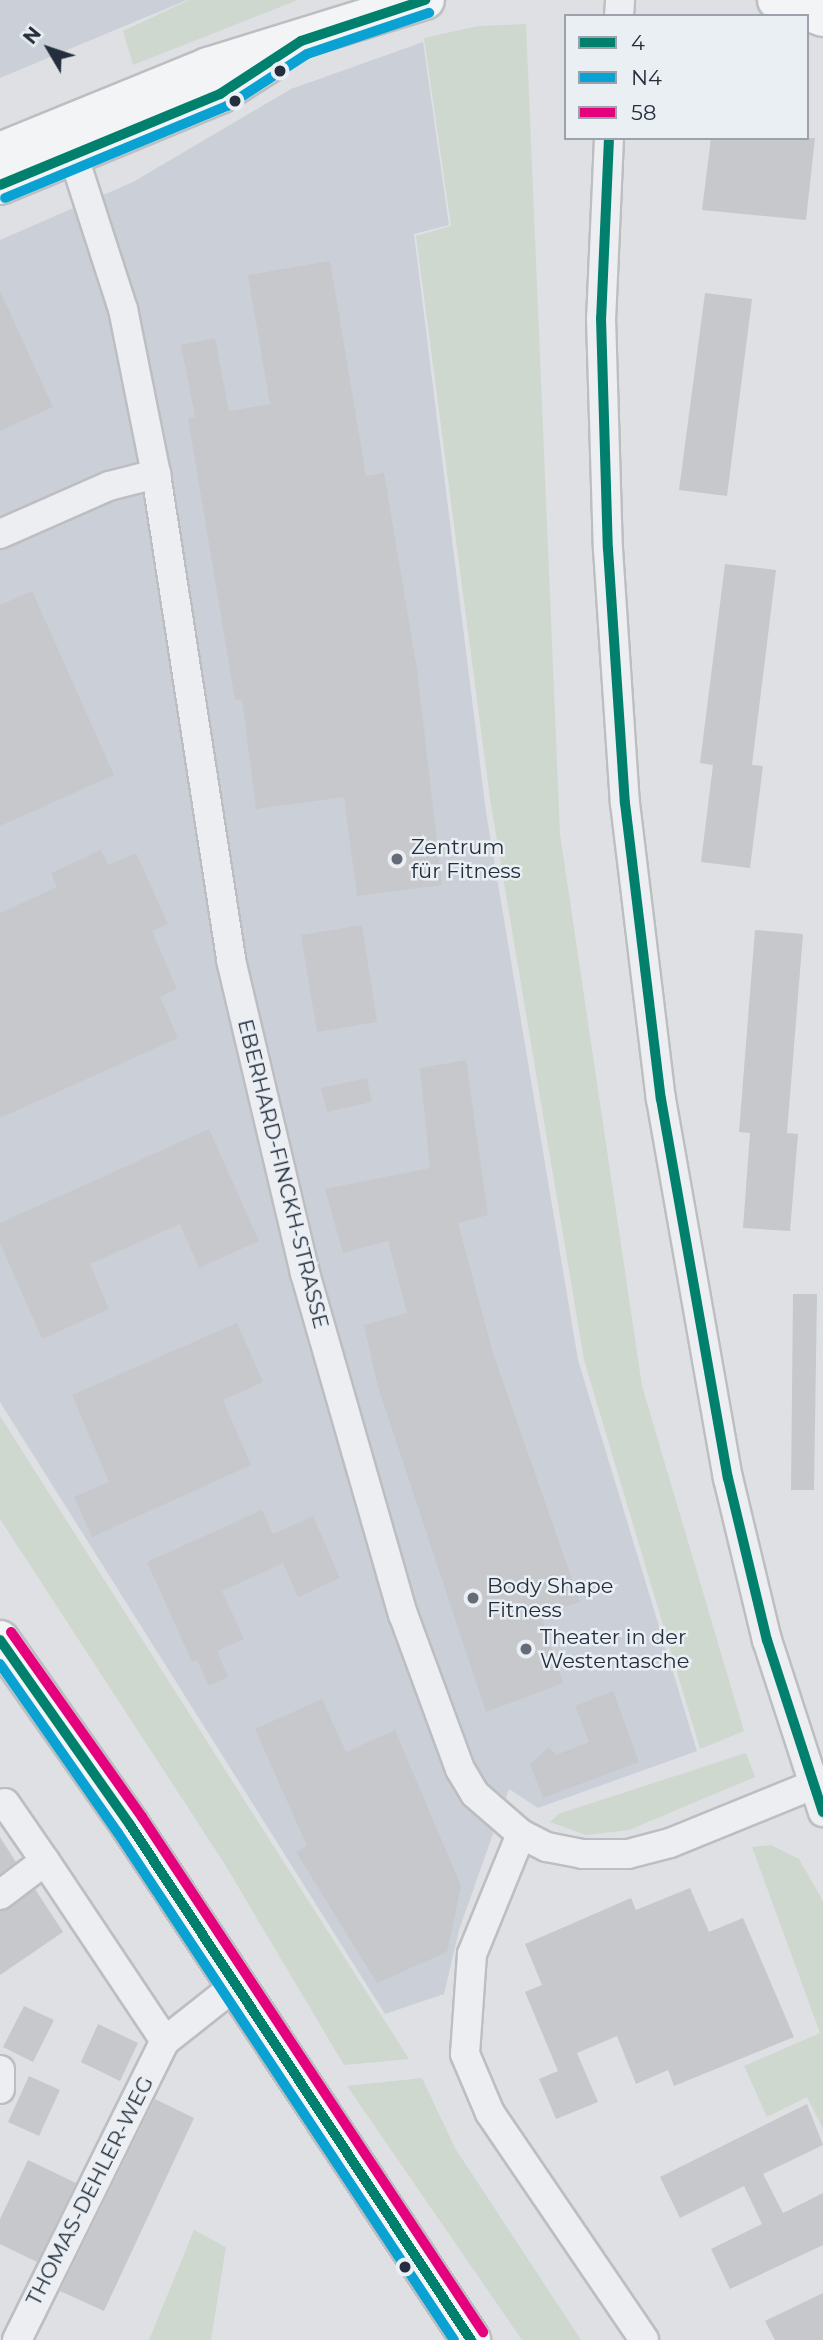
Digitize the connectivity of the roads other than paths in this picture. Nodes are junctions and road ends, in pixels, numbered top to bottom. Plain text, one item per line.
1 (425, 0) edge
2 (777, 0) edge
3 (823, 17) edge
4 (68, 139) junction
5 (610, 140) edge
6 (0, 152) edge
7 (0, 185) edge
8 (156, 474) junction
9 (0, 534) edge
10 (1, 1642) edge
11 (813, 1785) junction
12 (5, 1803) dead end
13 (823, 1812) edge
14 (521, 1834) junction
15 (45, 1861) junction
16 (0, 1895) edge
17 (236, 1985) junction
18 (165, 2041) junction
19 (0, 2070) edge
20 (0, 2089) edge
21 (17, 2340) edge
22 (471, 2340) edge
23 (644, 2340) edge

1 - 4 main road
2 - 3 main road
4 - 6 main road
4 - 7 main road
4 - 8 street, EBERHARD-FINCKH-STRASSE
5 - 11 street
8 - 9 street
8 - 14 street, EBERHARD-FINCKH-STRASSE
10 - 17 main road
11 - 13 street
11 - 14 street, EBERHARD-FINCKH-STRASSE
12 - 15 street
14 - 23 street
15 - 16 street
15 - 18 street
17 - 18 street, THOMAS-DEHLER-WEG
17 - 22 main road
18 - 21 street, THOMAS-DEHLER-WEG
19 - 20 street

